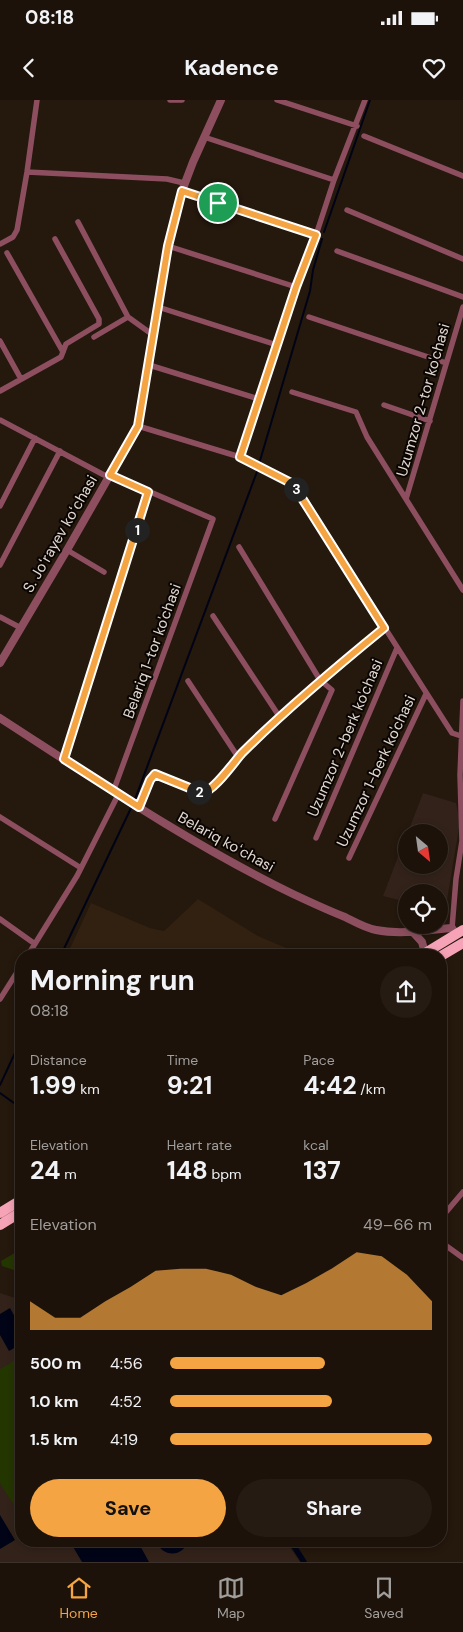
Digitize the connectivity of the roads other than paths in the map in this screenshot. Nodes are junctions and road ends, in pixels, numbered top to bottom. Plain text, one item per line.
1 (37, 100) edge
2 (170, 100) edge
3 (182, 100) edge
4 (221, 100) edge
5 (277, 100) edge
6 (366, 100) edge
7 (357, 126) junction
8 (364, 136) dead end
9 (204, 137) junction
10 (27, 172) junction
11 (463, 176) edge
12 (334, 180) junction
13 (184, 183) junction
14 (182, 191) junction
15 (347, 210) dead end
16 (78, 222) dead end
17 (316, 235) junction
18 (54, 239) dead end
19 (0, 244) edge
20 (168, 246) junction
21 (337, 250) dead end
22 (7, 253) dead end
23 (463, 259) edge
24 (296, 287) junction
25 (463, 297) edge
26 (158, 307) junction
27 (463, 307) edge
28 (128, 317) junction
29 (309, 317) dead end
30 (153, 335) junction
31 (94, 336) dead end
32 (0, 341) edge
33 (277, 344) junction
34 (63, 352) junction
35 (446, 363) junction
36 (149, 365) junction
37 (21, 379) junction
38 (0, 391) edge
39 (292, 392) dead end
40 (259, 399) junction
41 (384, 405) dead end
42 (0, 420) edge
43 (430, 421) junction
44 (138, 426) junction
45 (35, 438) junction
46 (60, 452) junction
47 (240, 457) junction
48 (110, 475) junction
49 (148, 492) junction
50 (406, 499) junction
51 (0, 506) edge
52 (239, 547) dead end
53 (67, 550) junction
54 (0, 565) edge
55 (104, 572) dead end
56 (463, 590) edge
57 (0, 616) edge
58 (213, 616) dead end
59 (21, 628) junction
60 (384, 628) junction
61 (397, 648) junction
62 (0, 663) edge
63 (320, 680) junction
64 (188, 681) dead end
65 (426, 694) junction
66 (463, 701) edge
67 (279, 716) junction
68 (0, 718) edge
69 (461, 736) junction
70 (238, 757) junction
71 (64, 759) junction
72 (116, 793) junction
73 (135, 805) junction
74 (0, 817) edge
75 (275, 819) dead end
76 (316, 838) dead end
77 (349, 858) dead end
78 (81, 868) junction
79 (0, 920) edge
80 (398, 931) edge
81 (457, 931) edge
82 (415, 934) edge
83 (35, 944) junction
84 (463, 944) edge
85 (32, 949) edge
86 (423, 949) edge
87 (430, 949) edge
88 (447, 953) edge
89 (15, 975) edge
90 (0, 999) edge
91 (463, 1192) edge
92 (15, 1204) edge
93 (447, 1211) edge
94 (0, 1213) edge
95 (15, 1216) edge
96 (0, 1225) edge
97 (447, 1246) edge
98 (463, 1258) edge

1 - 10 street
2 - 3 street
4 - 9 street, S. Joʻrayev koʻchasi
5 - 7 street
6 - 7 street
7 - 12 street
8 - 11 street
9 - 12 street
9 - 13 street, S. Joʻrayev koʻchasi
10 - 13 street
10 - 19 street
12 - 17 street
13 - 14 street, S. Joʻrayev koʻchasi
14 - 17 street
14 - 20 street, S. Joʻrayev koʻchasi
15 - 23 street
16 - 28 street
17 - 24 street
18 - 34 street
20 - 24 street
20 - 26 street, S. Joʻrayev koʻchasi
21 - 25 street
22 - 34 street
24 - 33 street
26 - 30 street, S. Joʻrayev koʻchasi
26 - 33 street
27 - 35 street, Uzumzor 2-tor ko'chasi
28 - 30 street
28 - 31 street
29 - 35 street
30 - 36 street, S. Joʻrayev koʻchasi
32 - 37 street
33 - 40 street
34 - 37 street
35 - 43 street, Uzumzor 2-tor ko'chasi
36 - 40 street
36 - 44 street, S. Joʻrayev koʻchasi
37 - 38 street
39 - 50 street
40 - 47 street
41 - 43 street
42 - 45 street
43 - 50 street, Uzumzor 2-tor ko'chasi
44 - 47 street
44 - 48 street, S. Joʻrayev koʻchasi
45 - 46 street
45 - 51 street
46 - 48 street
46 - 54 street
47 - 60 street
48 - 49 street
48 - 53 street, S. Joʻrayev koʻchasi
49 - 71 street
49 - 72 street, Belariq 1-tor ko'chasi
50 - 56 street
52 - 63 street
53 - 55 street
53 - 59 street, S. Joʻrayev koʻchasi
57 - 59 street
58 - 67 street
59 - 62 street, S. Joʻrayev koʻchasi
60 - 61 street
60 - 63 street
61 - 65 street
61 - 76 street, Uzumzor 2-berk ko'chasi
63 - 67 street
63 - 75 street
64 - 70 street
65 - 69 street
65 - 77 street, Uzumzor 1-berk ko'chasi
66 - 69 street
67 - 70 street
68 - 71 street, Belariq koʻchasi
69 - 81 street
70 - 73 street
71 - 72 street, Belariq koʻchasi
72 - 73 street, Belariq koʻchasi
72 - 78 street, Belariq 1-tor ko'chasi
73 - 80 street, Belariq koʻchasi
74 - 78 street
78 - 83 street, Belariq 1-tor ko'chasi
79 - 83 street
81 - 84 highway
81 - 87 highway
82 - 86 street
83 - 85 street, Belariq 1-tor ko'chasi
84 - 88 highway
89 - 90 street
91 - 93 street
92 - 94 highway
95 - 96 highway
97 - 98 street

